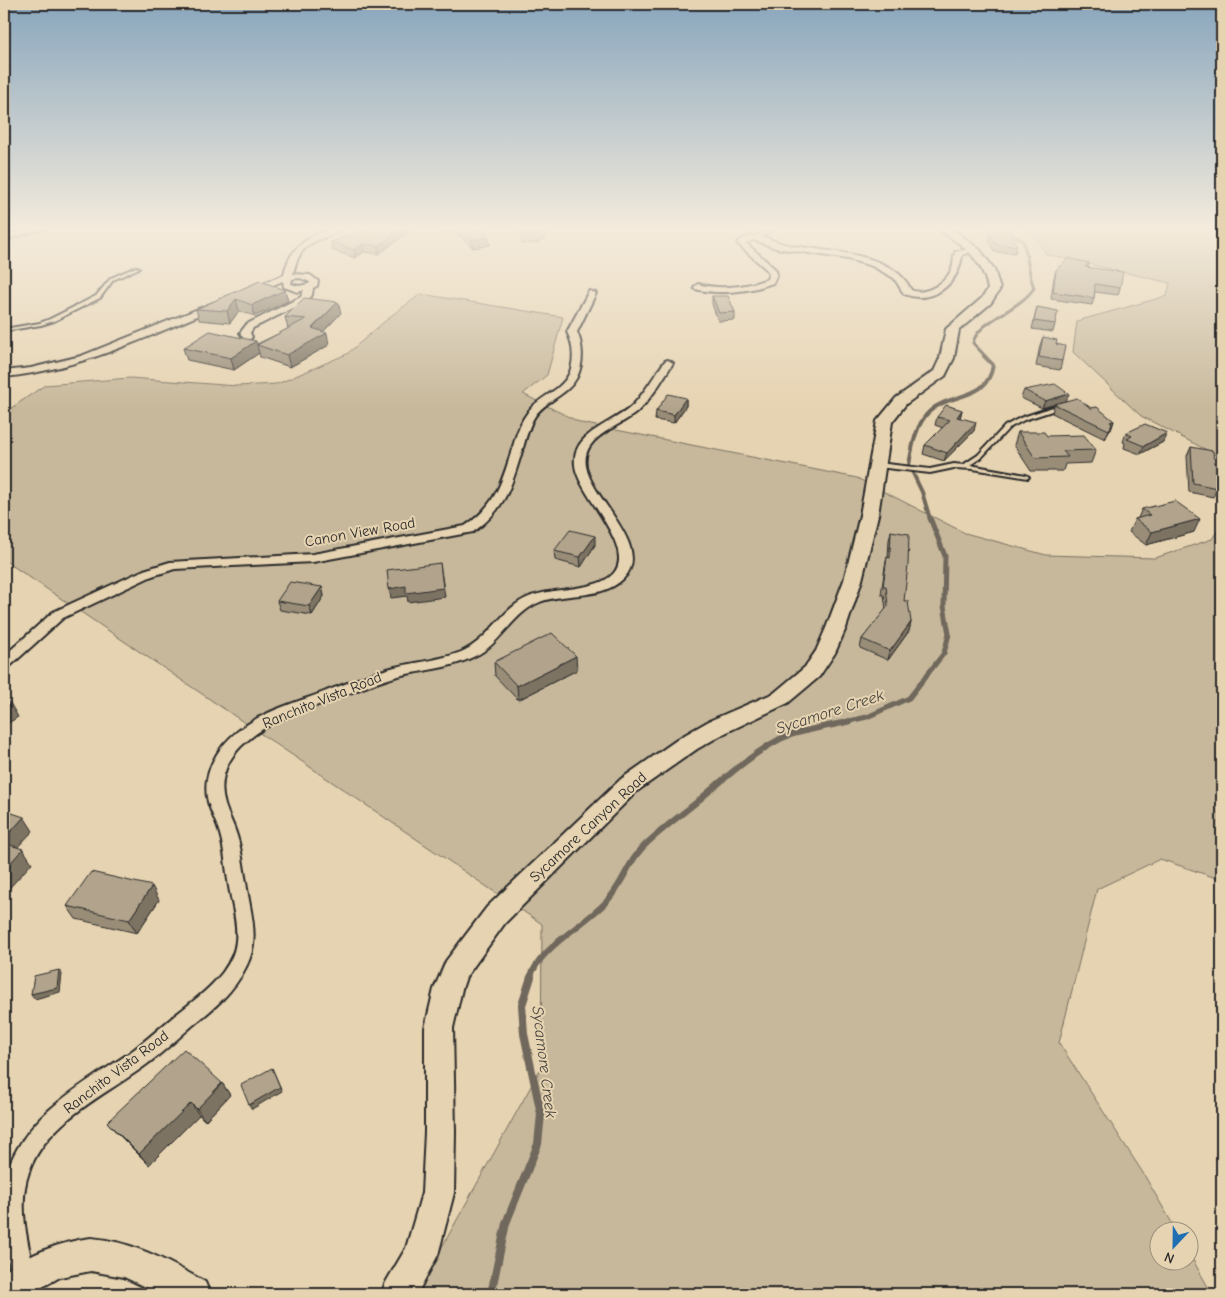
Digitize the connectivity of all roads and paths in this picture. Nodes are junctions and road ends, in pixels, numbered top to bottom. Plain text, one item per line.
1 (106, 288) edge
2 (259, 288) edge
3 (292, 288) edge
4 (309, 288) joint
5 (701, 288) edge
6 (736, 288) edge
7 (905, 288) edge
8 (937, 288) edge
9 (994, 288) edge
10 (245, 293) edge
11 (592, 293) dead end
12 (219, 304) edge
13 (4, 330) edge
14 (247, 337) edge
15 (668, 363) dead end
16 (4, 374) edge
17 (1071, 404) edge
18 (884, 466) junction
19 (965, 466) junction
20 (1026, 478) dead end
21 (148, 573) joint
22 (58, 615) joint
23 (4, 664) edge
24 (14, 1286) edge
25 (194, 1294) edge
26 (398, 1294) edge

1 - 13 lane
2 - 10 street
3 - 4 street
4 - 14 street
5 - 6 street
7 - 8 street
9 - 18 main road, Sycamore Canyon Road
11 - 21 street, Canon View Road
12 - 16 street
15 - 24 street, Ranchito Vista Road
17 - 19 lane
18 - 19 lane
18 - 26 main road, Sycamore Canyon Road
19 - 20 lane
21 - 22 street, Canon View Road
22 - 23 street, Canon View Road
24 - 25 main road

